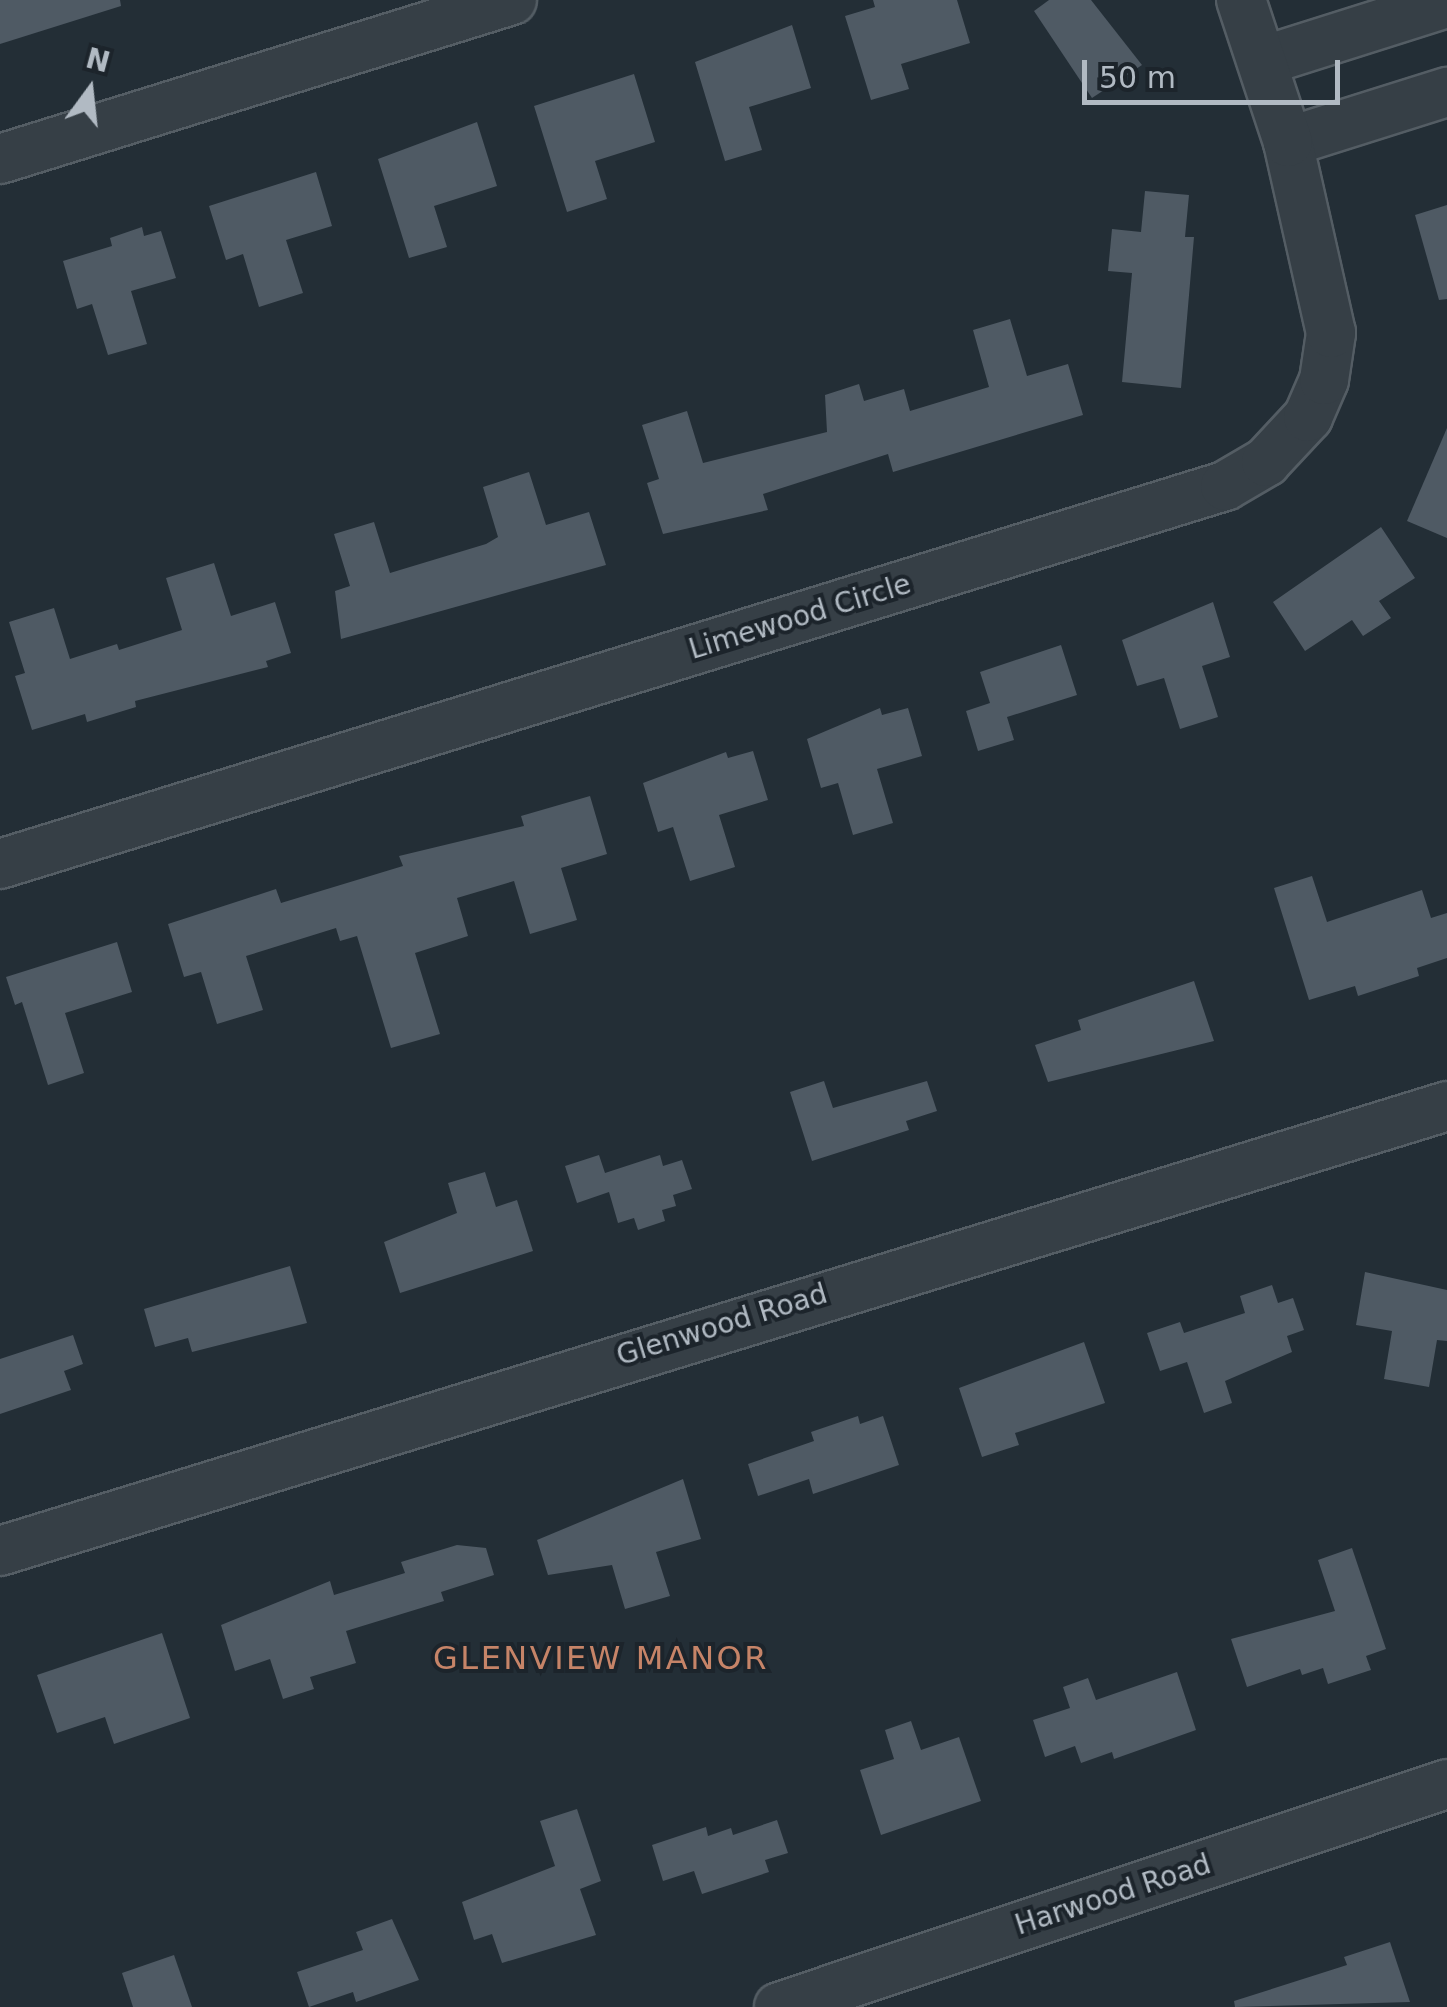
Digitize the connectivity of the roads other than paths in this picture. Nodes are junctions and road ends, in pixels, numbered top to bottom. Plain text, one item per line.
1 (512, 0) edge
2 (1241, 0) edge
3 (1447, 3) edge
4 (1262, 61) junction
5 (1447, 92) edge
6 (1288, 142) junction
7 (0, 159) edge
8 (0, 864) edge
9 (1447, 1106) edge
10 (0, 1551) edge
11 (1447, 1784) edge
12 (779, 2007) edge

1 - 7 street
2 - 4 street, Limewood Circle
3 - 4 street
4 - 6 street, Limewood Circle
5 - 6 street
6 - 8 street, Limewood Circle
9 - 10 street, Glenwood Road
11 - 12 street, Harwood Road

